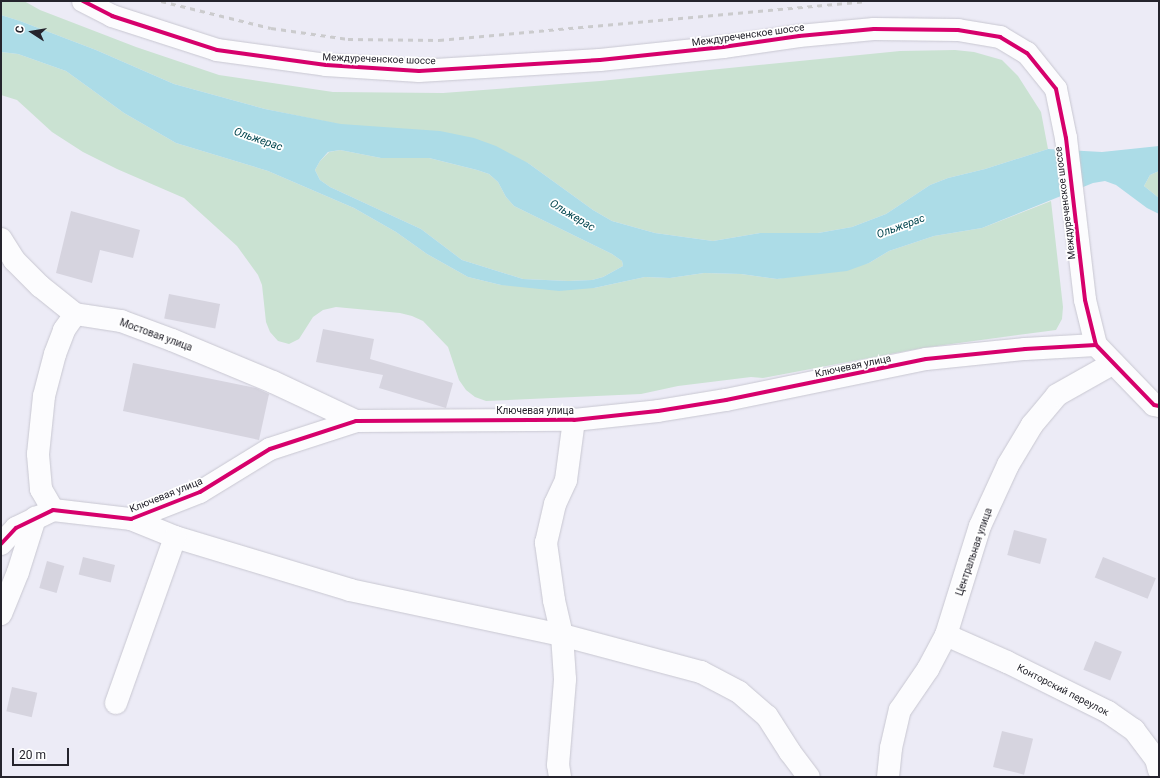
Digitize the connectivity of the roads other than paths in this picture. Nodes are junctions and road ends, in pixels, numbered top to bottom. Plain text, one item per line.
1 (83, 1) edge
2 (1, 239) edge
3 (76, 314) junction
4 (1096, 345) junction
5 (1112, 364) junction
6 (1159, 406) edge
7 (574, 420) junction
8 (356, 421) junction
9 (44, 514) junction
10 (131, 519) junction
11 (175, 537) junction
12 (1, 544) edge
13 (1, 614) edge
14 (562, 635) junction
15 (946, 635) junction
16 (116, 703) dead end
17 (1159, 770) edge
18 (560, 777) edge
19 (809, 777) edge
20 (888, 777) edge

1 - 4 street, Междуреченское шоссе
2 - 3 street
3 - 8 street, Мостовая улица
3 - 9 street
4 - 5 street, Междуреченское шоссе
4 - 7 street, Ключевая улица
5 - 6 street, Междуреченское шоссе
5 - 15 street, Центральная улица
7 - 8 street, Ключевая улица
7 - 14 street
8 - 10 street, Ключевая улица
9 - 10 street, Ключевая улица
9 - 12 street
9 - 13 street
10 - 11 street
11 - 14 street
11 - 16 street
14 - 18 street
14 - 19 street
15 - 17 street, Конторский переулок
15 - 20 street, Центральная улица

